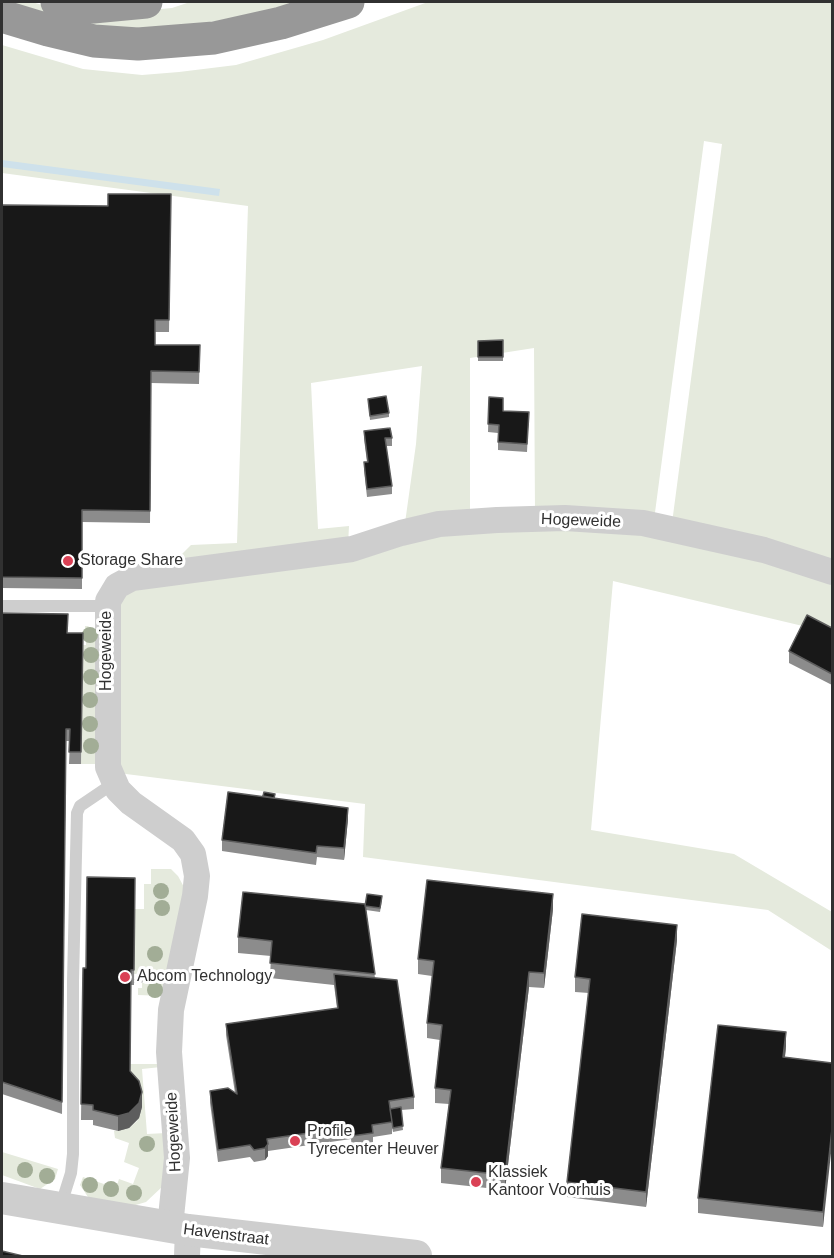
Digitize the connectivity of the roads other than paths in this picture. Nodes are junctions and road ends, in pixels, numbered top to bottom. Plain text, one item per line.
1 (57, 2) edge
2 (146, 2) edge
3 (348, 2) edge
4 (2, 16) edge
5 (832, 572) edge
6 (2, 606) edge
7 (108, 606) junction
8 (114, 783) junction
9 (2, 1189) edge
10 (2, 1198) edge
11 (48, 1206) junction
12 (182, 1238) edge
13 (416, 1257) edge

1 - 2 highway
3 - 4 highway
5 - 7 street, Hogeweide
6 - 7 lane
7 - 8 street, Hogeweide
8 - 11 lane
8 - 12 street, Hogeweide
9 - 11 street, Havenstraat
10 - 11 street, Havenstraat
11 - 12 street, Havenstraat
12 - 13 street, Havenstraat

